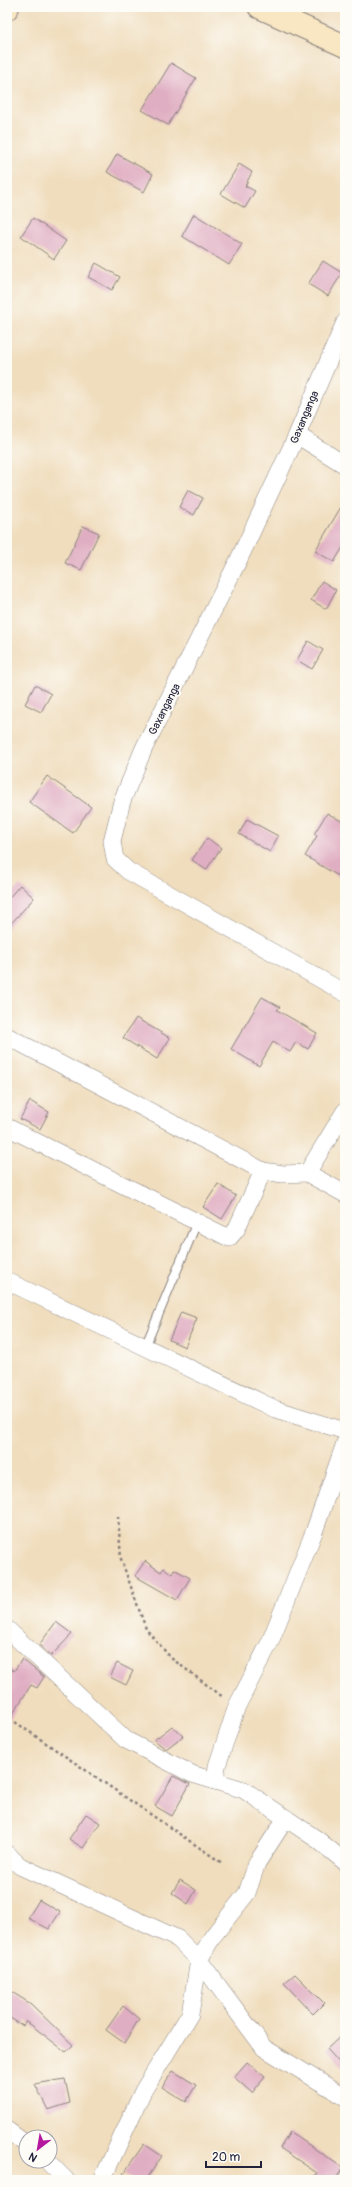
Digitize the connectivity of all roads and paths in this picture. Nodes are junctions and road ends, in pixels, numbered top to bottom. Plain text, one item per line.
1 (259, 7) edge
2 (345, 46) edge
3 (345, 322) edge
4 (297, 435) junction
5 (345, 465) edge
6 (345, 993) edge
7 (7, 1036) edge
8 (345, 1111) edge
9 (7, 1128) edge
10 (263, 1171) junction
11 (307, 1173) junction
12 (345, 1194) edge
13 (198, 1222) junction
14 (7, 1281) edge
15 (145, 1347) junction
16 (345, 1431) edge
17 (345, 1444) edge
18 (118, 1516) dead end
19 (7, 1628) edge
20 (237, 1706) junction
21 (15, 1722) dead end
22 (215, 1781) junction
23 (286, 1818) junction
24 (7, 1854) edge
25 (345, 1862) edge
26 (222, 1863) dead end
27 (199, 1960) junction
28 (345, 2097) edge
29 (7, 2130) edge
30 (18, 2138) edge
31 (55, 2169) edge
32 (66, 2180) edge
33 (102, 2180) edge

1 - 2 street
3 - 4 street, Gaxanganga
4 - 5 street
4 - 6 street, Gaxanganga
7 - 10 street
8 - 11 street
9 - 13 street
10 - 11 street
10 - 13 street
11 - 12 street
13 - 15 lane
14 - 15 street
15 - 16 street
17 - 20 street
18 - 20 path
19 - 22 street
20 - 22 street
21 - 26 path
22 - 23 street
23 - 25 street
23 - 27 street
24 - 27 street
27 - 28 street
27 - 33 street
29 - 30 street
31 - 32 street

